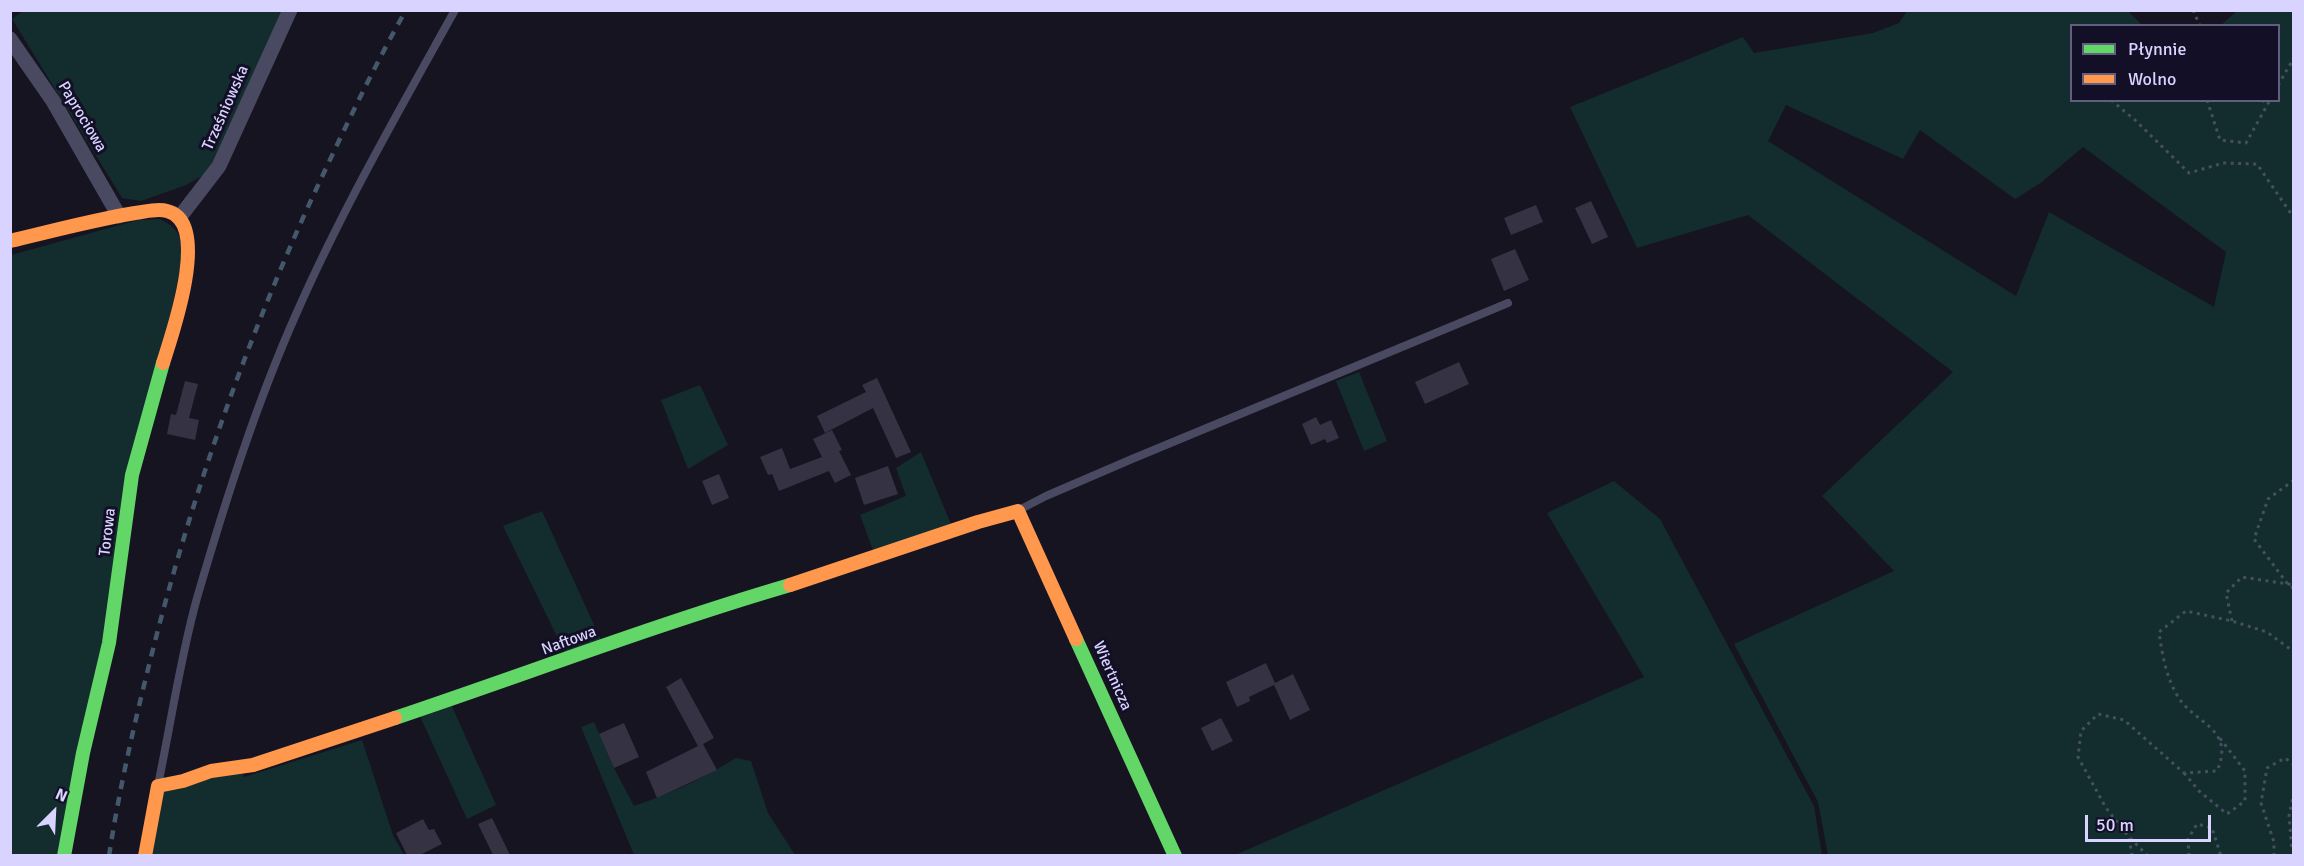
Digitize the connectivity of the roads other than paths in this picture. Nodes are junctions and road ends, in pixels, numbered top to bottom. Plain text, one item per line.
1 (290, 10) edge
2 (455, 10) edge
3 (10, 39) edge
4 (120, 216) junction
5 (179, 218) junction
6 (10, 242) edge
7 (1508, 303) dead end
8 (1018, 511) junction
9 (158, 786) junction
10 (64, 855) edge
11 (145, 855) edge
12 (1175, 855) edge

1 - 5 street, Trześniowska
2 - 9 lane
3 - 4 street, Paprociowa
4 - 5 street
4 - 6 street
5 - 10 street, Torowa
7 - 8 lane
8 - 9 street, Naftowa
8 - 12 street, Wiertnicza
9 - 11 street

